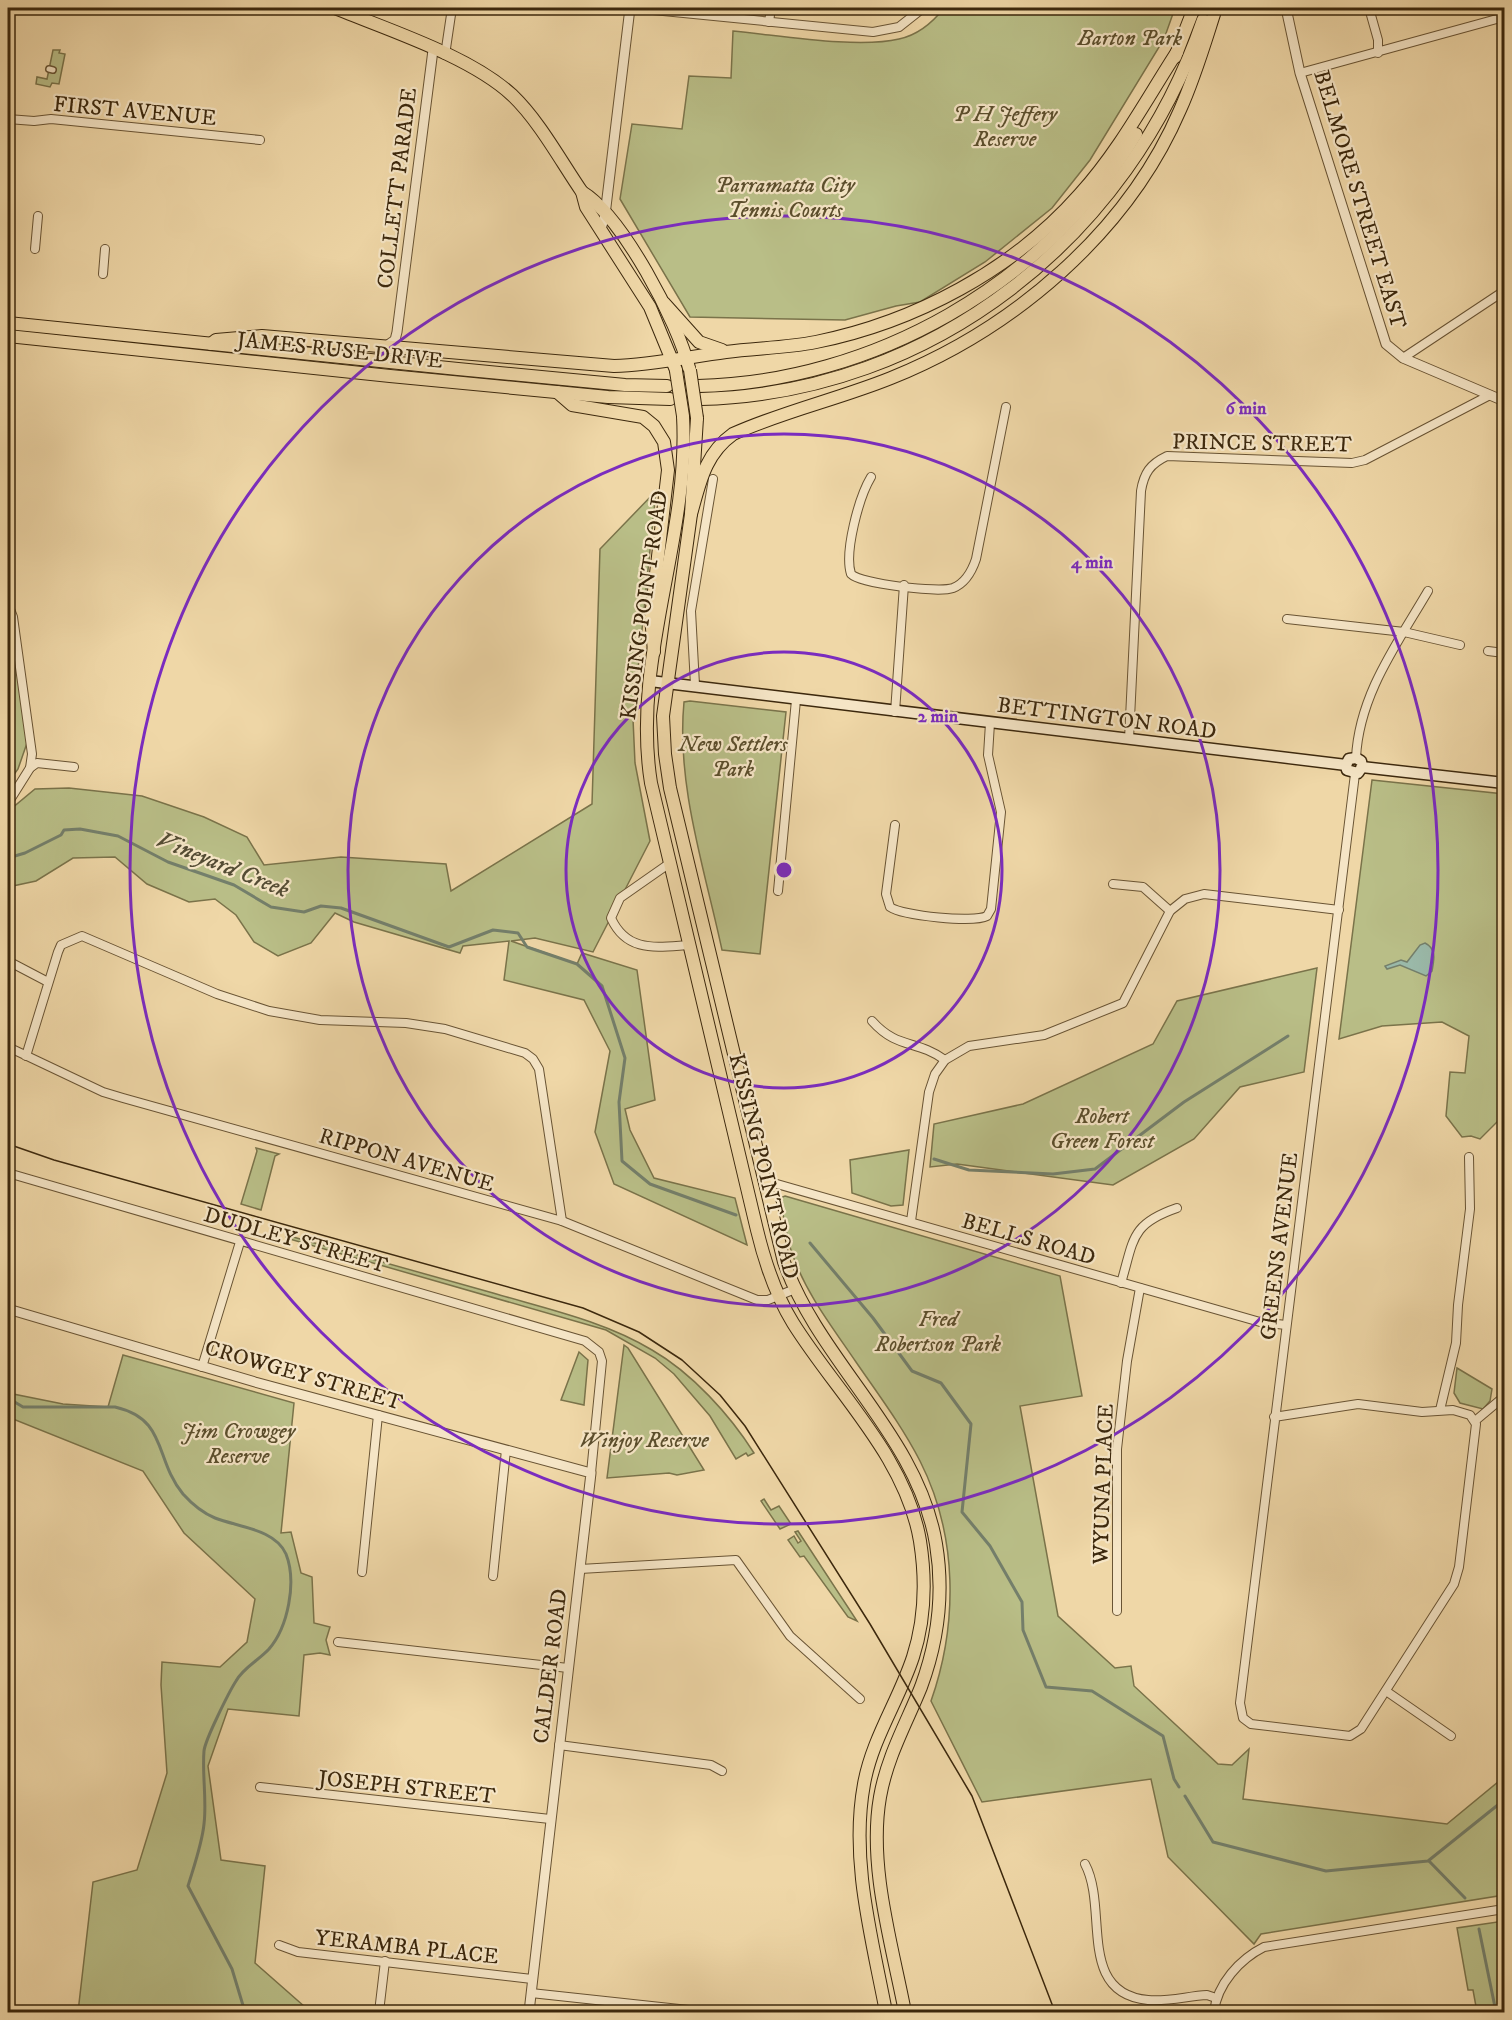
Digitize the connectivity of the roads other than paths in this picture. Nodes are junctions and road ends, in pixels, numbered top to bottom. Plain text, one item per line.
1 (335, 8) edge
2 (452, 8) edge
3 (631, 8) edge
4 (771, 8) edge
5 (924, 8) edge
6 (1194, 8) edge
7 (1207, 8) edge
8 (1216, 8) edge
9 (1286, 8) edge
10 (1369, 8) edge
11 (1504, 17) edge
12 (770, 22) junction
13 (439, 52) junction
14 (1178, 52) junction
15 (1377, 53) junction
16 (1300, 73) junction
17 (8, 119) edge
18 (260, 140) dead end
19 (582, 192) junction
20 (605, 215) junction
21 (38, 216) dead end
22 (601, 229) junction
23 (35, 249) dead end
24 (105, 249) dead end
25 (103, 274) dead end
26 (1504, 291) edge
27 (664, 303) junction
28 (8, 323) edge
29 (397, 332) junction
30 (8, 336) edge
31 (211, 344) junction
32 (385, 347) junction
33 (407, 349) junction
34 (727, 352) junction
35 (1403, 358) junction
36 (688, 364) junction
37 (675, 365) junction
38 (667, 386) dead end
39 (557, 392) junction
40 (1490, 395) junction
41 (670, 399) dead end
42 (1504, 401) edge
43 (1006, 407) dead end
44 (871, 477) dead end
45 (713, 479) dead end
46 (691, 514) junction
47 (904, 585) junction
48 (1428, 591) dead end
49 (8, 604) edge
50 (1287, 619) dead end
51 (1404, 632) junction
52 (1460, 645) dead end
53 (1488, 651) dead end
54 (654, 652) junction
55 (1504, 653) edge
56 (650, 681) junction
57 (666, 682) junction
58 (695, 686) junction
59 (796, 700) junction
60 (895, 712) junction
61 (990, 723) junction
62 (1129, 739) junction
63 (1358, 766) junction
64 (74, 767) dead end
65 (30, 768) junction
66 (1504, 783) edge
67 (8, 803) edge
68 (895, 825) dead end
69 (670, 863) junction
70 (1113, 884) dead end
71 (778, 891) dead end
72 (1339, 910) junction
73 (1170, 911) junction
74 (689, 945) junction
75 (8, 961) edge
76 (48, 982) junction
77 (872, 1021) dead end
78 (8, 1047) edge
79 (26, 1056) junction
80 (945, 1060) junction
81 (1469, 1157) dead end
82 (8, 1173) edge
83 (763, 1180) junction
84 (1177, 1208) dead end
85 (562, 1221) junction
86 (911, 1221) junction
87 (240, 1242) junction
88 (1121, 1283) junction
89 (1140, 1288) junction
90 (795, 1289) junction
91 (778, 1296) junction
92 (8, 1309) edge
93 (1286, 1325) junction
94 (576, 1337) joint
95 (202, 1366) junction
96 (1500, 1400) dead end
97 (1440, 1410) junction
98 (378, 1415) junction
99 (1274, 1417) junction
100 (1475, 1421) junction
101 (506, 1450) junction
102 (591, 1473) junction
103 (580, 1569) junction
104 (362, 1572) dead end
105 (492, 1576) dead end
106 (1117, 1611) dead end
107 (338, 1642) dead end
108 (568, 1668) junction
109 (1386, 1691) junction
110 (860, 1699) dead end
111 (1451, 1736) dead end
112 (559, 1745) junction
113 (722, 1771) dead end
114 (260, 1787) dead end
115 (550, 1819) junction
116 (1085, 1864) dead end
117 (1504, 1909) edge
118 (279, 1945) dead end
119 (385, 1961) junction
120 (532, 1979) junction
121 (531, 1993) junction
122 (1216, 1998) junction
123 (379, 2013) edge
124 (528, 2013) edge
125 (707, 2013) edge
126 (886, 2013) edge
127 (905, 2013) edge
128 (1214, 2013) edge

1 - 13 main road
2 - 13 street
3 - 12 street
3 - 20 street
4 - 12 street
5 - 12 street
6 - 14 main road
7 - 14 main road
8 - 46 main road
9 - 16 street, BELMORE STREET EAST
10 - 15 street
11 - 15 street
13 - 19 main road
13 - 29 street, COLLETT PARADE
14 - 34 main road
15 - 16 street
16 - 35 street, BELMORE STREET EAST
17 - 18 street, FIRST AVENUE
19 - 20 main road
19 - 22 main road, KISSING POINT ROAD
20 - 22 street
20 - 27 main road
21 - 23 street
22 - 37 main road, KISSING POINT ROAD
24 - 25 street
26 - 35 street
27 - 34 main road
27 - 36 main road, KISSING POINT ROAD
28 - 31 main road, JAMES RUSE DRIVE
29 - 32 street
29 - 33 street
30 - 39 main road, JAMES RUSE DRIVE
31 - 32 main road
31 - 38 main road, JAMES RUSE DRIVE
32 - 33 main road
33 - 37 main road
34 - 36 main road
35 - 40 street, BELMORE STREET EAST
36 - 37 main road
36 - 46 main road, KISSING POINT ROAD, bridge
37 - 54 main road, KISSING POINT ROAD, bridge
39 - 41 main road, JAMES RUSE DRIVE
39 - 54 main road
40 - 42 street, BELMORE STREET EAST
40 - 62 street, PRINCE STREET
43 - 47 street
44 - 47 street
45 - 58 street
46 - 57 main road, KISSING POINT ROAD
47 - 60 street
48 - 51 street, GREENS AVENUE
49 - 65 street
50 - 51 street
51 - 52 street
51 - 63 street, GREENS AVENUE
53 - 55 street
54 - 56 main road, KISSING POINT ROAD
56 - 57 main road, BETTINGTON ROAD
56 - 69 main road, KISSING POINT ROAD
57 - 58 main road, BETTINGTON ROAD
57 - 83 main road, KISSING POINT ROAD
58 - 59 main road, BETTINGTON ROAD
59 - 60 main road, BETTINGTON ROAD
59 - 71 street
60 - 61 main road, BETTINGTON ROAD
61 - 62 main road, BETTINGTON ROAD
61 - 68 street
62 - 63 main road, BETTINGTON ROAD
63 - 66 main road
63 - 72 street, GREENS AVENUE
64 - 65 street
65 - 67 street
69 - 74 main road, KISSING POINT ROAD
69 - 74 street
70 - 73 street
72 - 73 street
72 - 93 street, GREENS AVENUE
73 - 80 street
74 - 91 main road, KISSING POINT ROAD
75 - 76 street
76 - 79 street
76 - 85 street
77 - 80 street
78 - 79 street, RIPPON AVENUE
79 - 85 street, RIPPON AVENUE
80 - 86 street
81 - 97 street
82 - 87 street, DUDLEY STREET
83 - 86 street, BELLS ROAD
83 - 90 main road, KISSING POINT ROAD
84 - 88 street
85 - 91 street, RIPPON AVENUE
86 - 88 street, BELLS ROAD
87 - 94 street, DUDLEY STREET
87 - 95 street
88 - 89 street, BELLS ROAD
89 - 93 street, BELLS ROAD
89 - 106 street, WYUNA PLACE
90 - 91 street, RIPPON AVENUE
90 - 127 main road, KISSING POINT ROAD
91 - 126 main road, KISSING POINT ROAD
92 - 95 street, CROWGEY STREET
93 - 99 street, GREENS AVENUE
94 - 102 street, CALDER ROAD
95 - 98 street, CROWGEY STREET
96 - 100 street
97 - 99 street
97 - 100 street
98 - 101 street, CROWGEY STREET
98 - 104 street
99 - 109 street, GREENS AVENUE
100 - 109 street
101 - 102 street, CROWGEY STREET
101 - 105 street
102 - 103 street, CALDER ROAD
103 - 108 street, CALDER ROAD
103 - 110 street
107 - 108 street
108 - 112 street, CALDER ROAD
109 - 111 street
112 - 113 street
112 - 115 street, CALDER ROAD
114 - 115 street, JOSEPH STREET
115 - 120 street, CALDER ROAD
116 - 122 street
117 - 122 street
118 - 119 street, YERAMBA PLACE
119 - 120 street, YERAMBA PLACE
119 - 123 street
120 - 121 street, CALDER ROAD
121 - 124 street, CALDER ROAD
121 - 125 street
122 - 128 street

